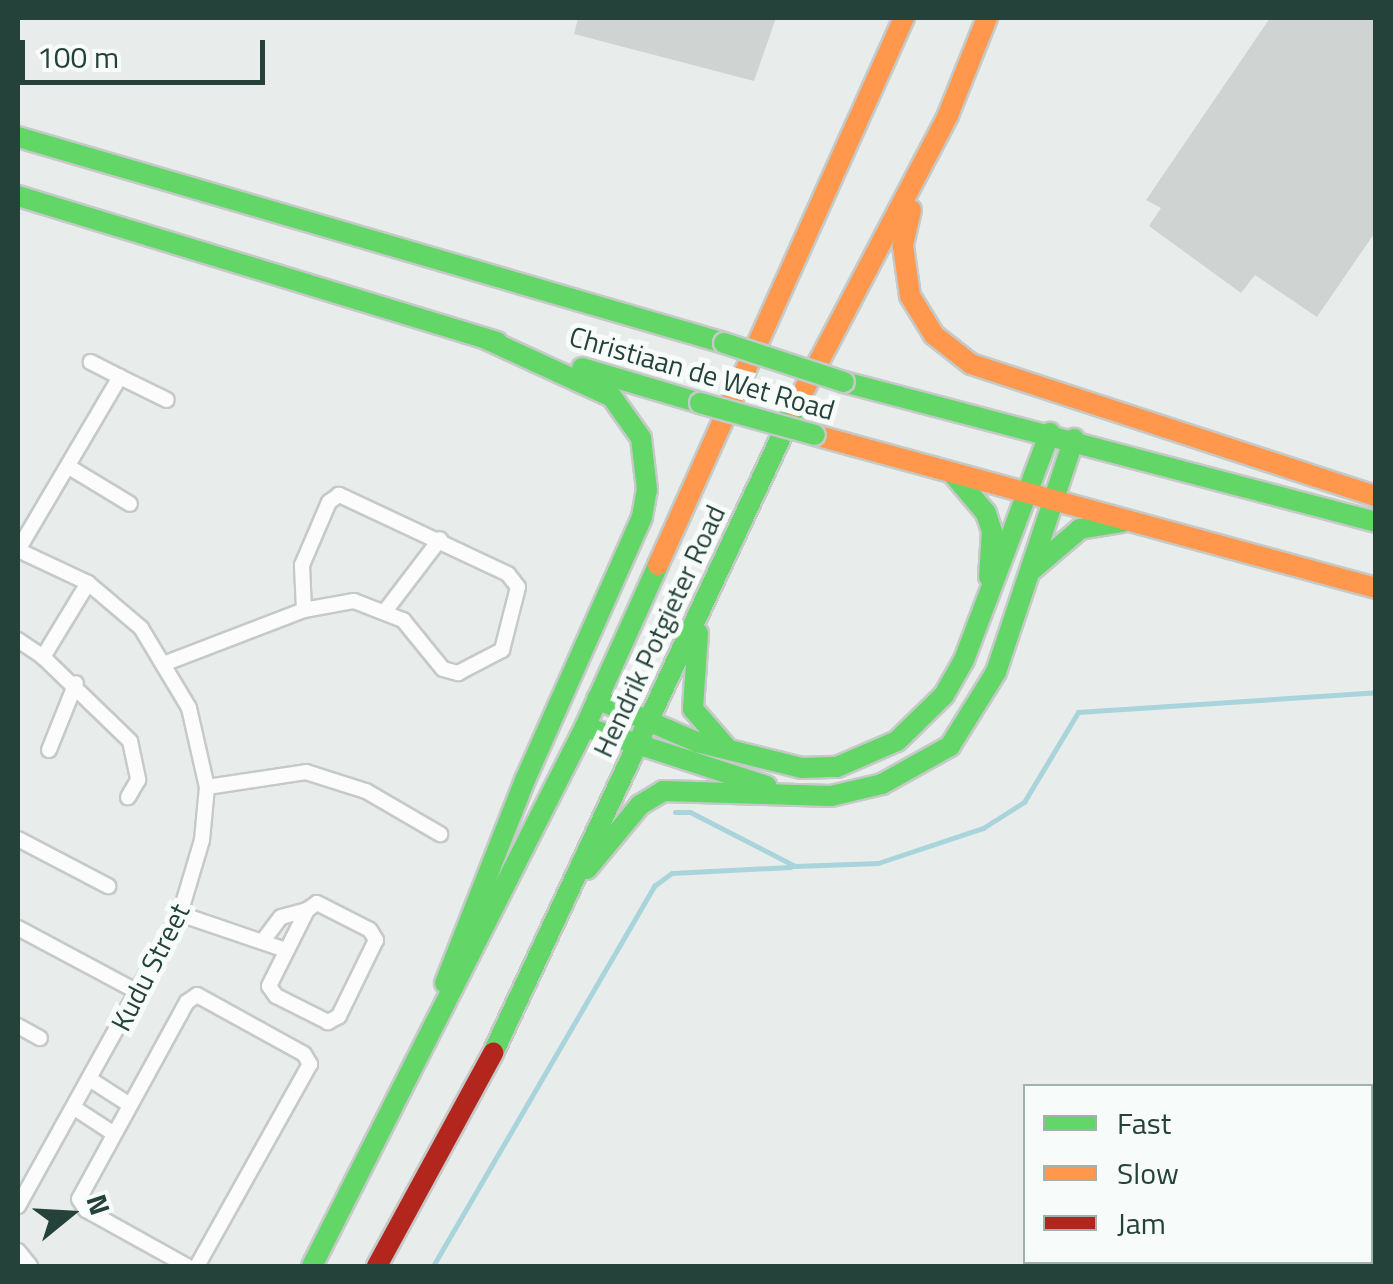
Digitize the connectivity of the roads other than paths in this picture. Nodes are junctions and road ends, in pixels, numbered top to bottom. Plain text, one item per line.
1 (904, 18) edge
2 (988, 18) edge
3 (948, 115) junction
4 (18, 138) edge
5 (18, 196) edge
6 (484, 338) junction
7 (91, 362) dead end
8 (120, 377) junction
9 (167, 400) dead end
10 (1050, 432) junction
11 (1074, 439) junction
12 (69, 467) junction
13 (952, 473) junction
14 (1026, 494) junction
15 (1376, 496) edge
16 (1054, 502) junction
17 (130, 504) dead end
18 (1143, 520) junction
19 (1376, 522) edge
20 (440, 539) junction
21 (18, 550) edge
22 (1027, 575) junction
23 (88, 583) junction
24 (1376, 588) edge
25 (703, 602) junction
26 (984, 608) junction
27 (304, 610) junction
28 (386, 610) junction
29 (18, 640) edge
30 (44, 656) junction
31 (166, 663) junction
32 (76, 683) junction
33 (597, 699) junction
34 (646, 720) junction
35 (584, 727) junction
36 (635, 747) junction
37 (48, 750) dead end
38 (731, 751) junction
39 (208, 787) junction
40 (792, 796) junction
41 (128, 797) dead end
42 (440, 834) dead end
43 (18, 839) edge
44 (108, 886) dead end
45 (563, 899) junction
46 (307, 910) junction
47 (180, 914) junction
48 (18, 928) edge
49 (262, 942) junction
50 (286, 950) junction
51 (138, 992) junction
52 (18, 1026) edge
53 (40, 1038) dead end
54 (91, 1080) junction
55 (400, 1102) junction
56 (130, 1105) junction
57 (76, 1109) junction
58 (114, 1134) junction
59 (18, 1206) edge
60 (18, 1251) edge
61 (30, 1266) edge
62 (187, 1266) edge
63 (197, 1266) edge
64 (312, 1266) edge
65 (377, 1266) edge

1 - 33 main road, Hendrik Potgieter Road
2 - 3 main road, Hendrik Potgieter Road
3 - 15 main road
3 - 25 main road, Hendrik Potgieter Road
4 - 10 main road, Christiaan de Wet Road, bridge
5 - 6 main road, Christiaan de Wet Road
6 - 13 main road, Christiaan de Wet Road, bridge
6 - 55 main road
7 - 8 street
8 - 9 street
8 - 12 street
10 - 11 main road, Christiaan de Wet Road
10 - 14 main road
11 - 16 main road
11 - 19 main road, Christiaan de Wet Road
12 - 17 street
12 - 21 street
13 - 14 main road, Christiaan de Wet Road
13 - 26 main road
14 - 16 main road, Christiaan de Wet Road
14 - 26 main road
16 - 18 main road, Christiaan de Wet Road
16 - 22 main road
18 - 22 main road
18 - 24 main road, Christiaan de Wet Road
20 - 27 street
20 - 28 street
20 - 28 street
21 - 23 street, Kudu Street
22 - 40 main road
23 - 30 street
23 - 31 street, Kudu Street
25 - 34 main road, Hendrik Potgieter Road
25 - 38 main road
26 - 38 main road
27 - 28 street
27 - 31 street
29 - 30 street
30 - 32 street
31 - 39 street, Kudu Street
32 - 37 street
32 - 41 street
33 - 34 main road
33 - 35 main road, Hendrik Potgieter Road
34 - 36 main road, Hendrik Potgieter Road
34 - 38 main road
35 - 36 main road
35 - 55 main road, Hendrik Potgieter Road
36 - 40 main road
36 - 45 main road, Hendrik Potgieter Road
39 - 42 street
39 - 47 street, Kudu Street
40 - 45 main road
43 - 44 street
45 - 65 main road, Hendrik Potgieter Road
46 - 49 street
46 - 50 street
46 - 50 street
47 - 49 street
47 - 51 street, Kudu Street
48 - 51 street
49 - 50 street
51 - 54 street, Kudu Street
52 - 53 street
54 - 56 street
54 - 57 street, Kudu Street
55 - 64 main road, Hendrik Potgieter Road
56 - 58 street
56 - 63 street
57 - 58 street
57 - 59 street, Kudu Street
58 - 62 street
60 - 61 street

